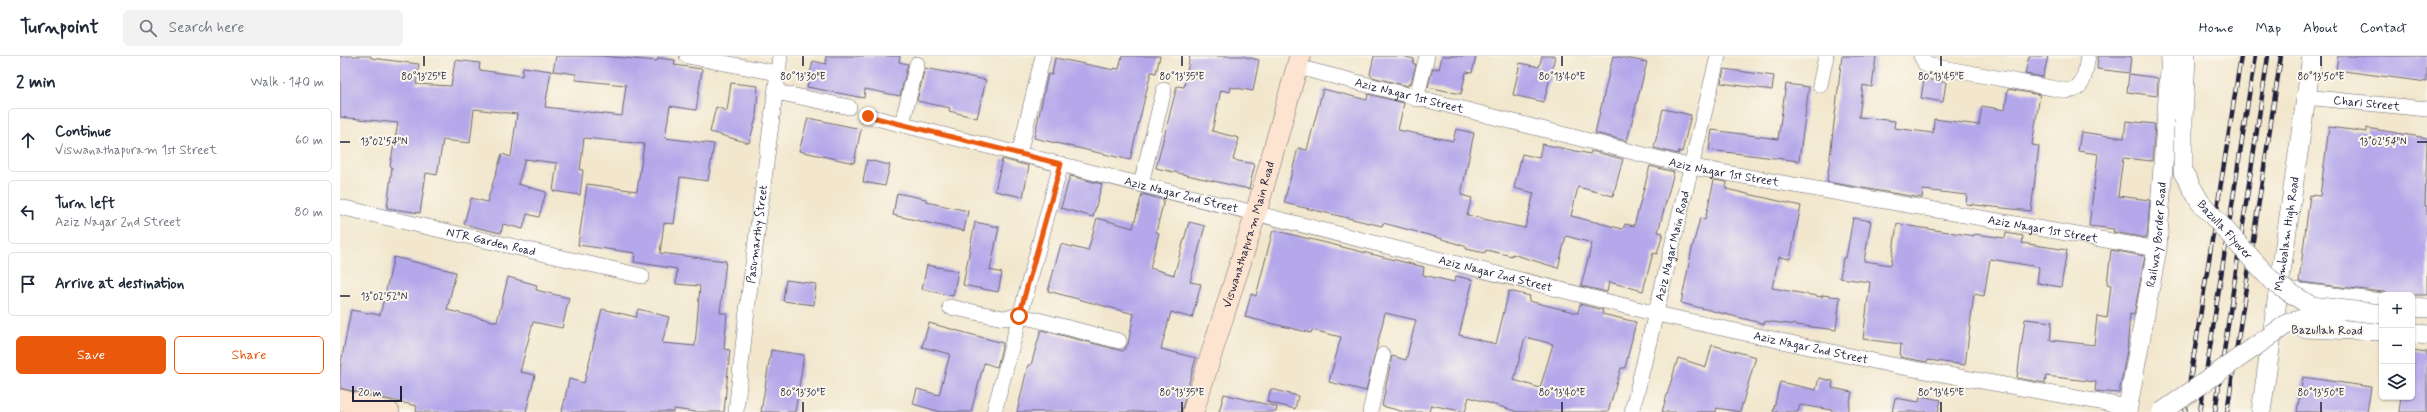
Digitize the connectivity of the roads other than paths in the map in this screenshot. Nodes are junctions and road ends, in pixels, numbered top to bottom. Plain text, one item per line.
1 (687, 56) edge
2 (780, 56) edge
3 (1043, 56) edge
4 (1427, 56) edge
5 (1718, 56) edge
6 (1826, 56) edge
7 (1921, 56) edge
8 (2088, 56) edge
9 (2171, 56) edge
10 (2186, 56) edge
11 (2312, 56) edge
12 (1299, 62) edge
13 (917, 64) dead end
14 (778, 73) junction
15 (1820, 85) dead end
16 (1164, 90) dead end
17 (776, 92) junction
18 (2305, 97) junction
19 (1416, 98) junction
20 (849, 107) dead end
21 (2427, 109) edge
22 (868, 116) dead end
23 (902, 124) junction
24 (1019, 154) junction
25 (1061, 164) junction
26 (1692, 167) junction
27 (1141, 184) junction
28 (340, 207) edge
29 (1256, 213) junction
30 (2157, 249) junction
31 (642, 276) dead end
32 (2277, 290) junction
33 (2309, 294) junction
34 (2379, 303) edge
35 (950, 307) dead end
36 (2415, 307) edge
37 (2427, 308) edge
38 (1657, 314) junction
39 (2379, 314) edge
40 (1019, 316) junction
41 (2415, 316) edge
42 (2427, 318) edge
43 (2379, 323) edge
44 (2415, 325) edge
45 (2427, 327) edge
46 (2312, 328) junction
47 (2272, 329) junction
48 (2379, 331) edge
49 (2415, 333) edge
50 (2427, 335) edge
51 (1119, 342) dead end
52 (1383, 355) dead end
53 (340, 400) edge
54 (2128, 410) edge
55 (389, 412) edge
56 (736, 412) edge
57 (994, 412) edge
58 (1193, 412) edge
59 (1370, 412) edge
60 (1632, 412) edge
61 (2162, 412) edge
62 (2261, 412) edge

1 - 14 street
2 - 14 street, Pasumarthy Street
3 - 24 street
4 - 19 street
5 - 26 street, Aziz Nagar Main Road
6 - 15 street
7 - 8 street
9 - 30 street, Railway Border Road
10 - 39 street, Bazulla Flyover, bridge
11 - 18 street, Mambalam High Road
12 - 19 street, Aziz Nagar 1st Street
12 - 29 main road, Viswanathapuram Main Road
13 - 23 street
14 - 17 street, Pasumarthy Street
16 - 27 street
17 - 20 street
17 - 56 street, Pasumarthy Street
18 - 21 street, Chari Street
18 - 32 street, Mambalam High Road
19 - 26 street, Aziz Nagar 1st Street
22 - 23 street, Aziz Nagar 2nd Street
23 - 24 street, Aziz Nagar 2nd Street
24 - 25 street, Aziz Nagar 2nd Street
25 - 27 street, Aziz Nagar 2nd Street
25 - 40 street
26 - 30 street, Aziz Nagar 1st Street
26 - 38 street, Aziz Nagar Main Road
27 - 29 street, Aziz Nagar 2nd Street
28 - 31 street, NTR Garden Road
29 - 38 street, Aziz Nagar 2nd Street
29 - 58 main road, Viswanathapuram Main Road
30 - 54 street, Railway Border Road
32 - 33 street
32 - 47 street, Mambalam High Road
33 - 34 street
33 - 46 street
35 - 40 street
36 - 37 street
38 - 54 street, Aziz Nagar 2nd Street
38 - 60 street, Aziz Nagar Main Road
40 - 51 street
40 - 57 street
41 - 42 street
43 - 61 street, bridge
44 - 45 street
46 - 47 street, Bazullah Road
46 - 48 street, Bazullah Road
47 - 62 street, Mambalam High Road
49 - 50 street
52 - 59 street
53 - 55 main road

